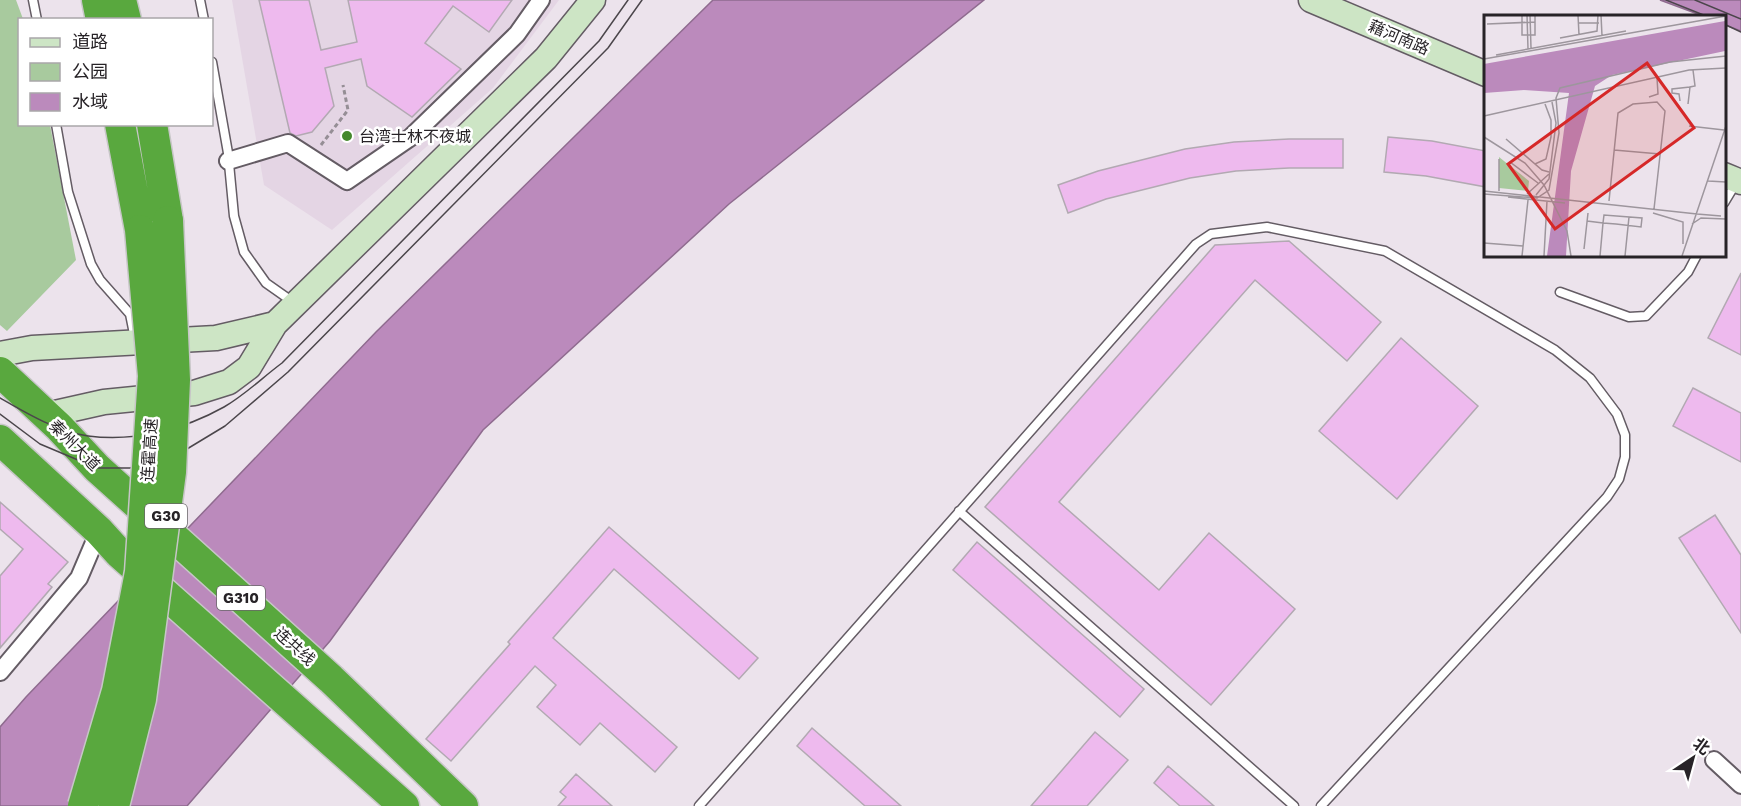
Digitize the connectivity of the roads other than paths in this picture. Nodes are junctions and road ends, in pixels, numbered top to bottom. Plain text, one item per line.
1 (33, 0) edge
2 (97, 0) edge
3 (121, 0) edge
4 (200, 0) edge
5 (542, 0) edge
6 (593, 0) edge
7 (1311, 0) edge
8 (37, 18) edge
9 (101, 18) edge
10 (126, 18) edge
11 (204, 18) edge
12 (213, 68) edge
13 (1484, 73) edge
14 (56, 126) edge
15 (120, 126) edge
16 (152, 126) edge
17 (228, 160) junction
18 (1734, 179) edge
19 (1726, 201) edge
20 (1696, 256) edge
21 (1560, 292) dead end
22 (296, 304) junction
23 (275, 324) junction
24 (136, 343) junction
25 (0, 354) edge
26 (0, 372) edge
27 (46, 415) junction
28 (0, 440) edge
29 (959, 511) junction
30 (152, 517) joint
31 (99, 531) junction
32 (0, 672) edge
33 (1714, 760) dead end
34 (1741, 785) edge
35 (83, 806) edge
36 (114, 806) edge
37 (404, 806) edge
38 (463, 806) edge
39 (699, 806) edge
40 (1294, 806) edge
41 (1321, 806) edge

1 - 8 lane
2 - 9 highway
3 - 10 highway
4 - 11 lane
5 - 17 street
6 - 22 main road
7 - 13 main road, 藉河南路
12 - 17 lane
14 - 24 lane
15 - 35 highway, 连霍高速 / G30, bridge
16 - 36 highway, 连霍高速 / G30, bridge
17 - 22 lane
18 - 19 lane
20 - 21 lane
22 - 23 main road
23 - 24 main road
23 - 27 main road
24 - 25 main road
26 - 27 highway, 秦州大道 / G310
27 - 30 highway, 秦州大道 / G310
28 - 31 highway, G310
29 - 39 lane
29 - 40 lane
29 - 41 lane
30 - 38 highway, 连共线 / G310
31 - 32 street
31 - 37 highway, G310, bridge
33 - 34 street

